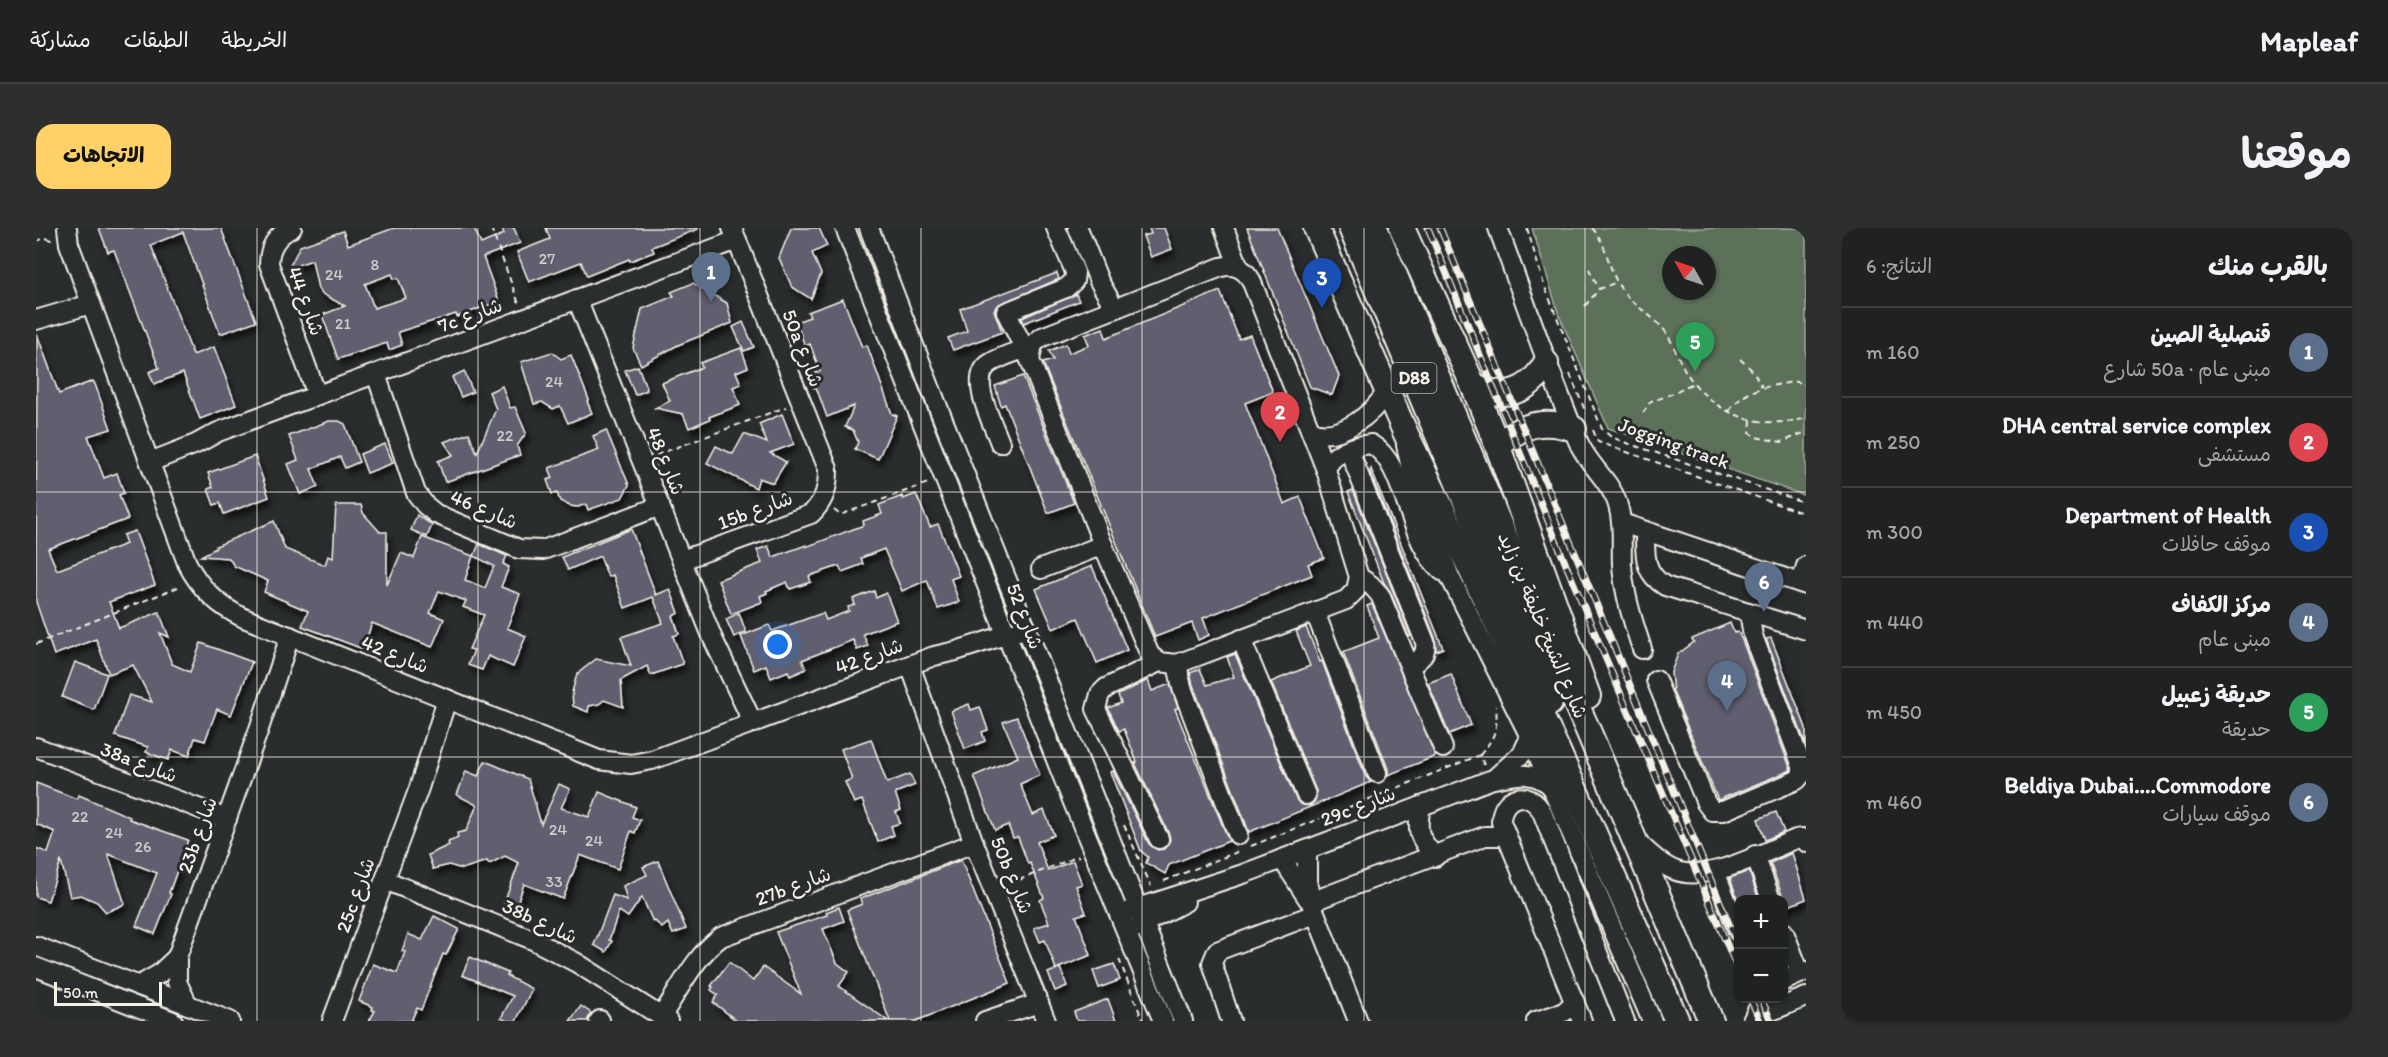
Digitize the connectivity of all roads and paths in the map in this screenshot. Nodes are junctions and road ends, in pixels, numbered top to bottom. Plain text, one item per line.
1 (491, 228) edge
2 (846, 228) edge
3 (869, 228) edge
4 (1056, 228) edge
5 (1078, 228) edge
6 (1224, 228) edge
7 (1316, 228) edge
8 (1351, 228) edge
9 (1375, 228) edge
10 (1402, 228) edge
11 (1498, 228) edge
12 (1527, 228) edge
13 (1592, 228) edge
14 (63, 231) edge
15 (282, 231) edge
16 (734, 234) edge
17 (1239, 267) junction
18 (1589, 269) dead end
19 (1617, 282) junction
20 (1599, 289) junction
21 (90, 299) junction
22 (577, 299) junction
23 (1585, 306) dead end
24 (1115, 309) junction
25 (36, 316) edge
26 (525, 318) junction
27 (36, 320) edge
28 (1027, 355) junction
29 (1740, 359) dead end
30 (1557, 365) junction
31 (376, 374) junction
32 (1694, 383) junction
33 (1473, 385) junction
34 (1806, 385) edge
35 (1762, 387) junction
36 (1387, 391) junction
37 (316, 395) junction
38 (800, 402) junction
39 (1728, 412) junction
40 (1643, 413) dead end
41 (1806, 418) edge
42 (1751, 420) junction
43 (1574, 429) junction
44 (1311, 430) junction
45 (1806, 432) edge
46 (1406, 434) junction
47 (1000, 443) dead end
48 (1498, 447) junction
49 (1349, 450) junction
50 (148, 458) junction
51 (642, 460) junction
52 (1326, 470) junction
53 (945, 477) junction
54 (825, 494) junction
55 (1806, 502) edge
56 (660, 506) junction
57 (1806, 514) edge
58 (1488, 524) junction
59 (1623, 530) junction
60 (1652, 537) junction
61 (1103, 545) junction
62 (681, 560) junction
63 (1806, 566) edge
64 (1041, 569) dead end
65 (1359, 577) junction
66 (1450, 577) junction
67 (196, 580) junction
68 (1803, 584) edge
69 (1315, 612) junction
70 (1749, 612) junction
71 (1024, 622) junction
72 (1006, 629) junction
73 (1806, 630) edge
74 (295, 638) junction
75 (1241, 639) junction
76 (36, 644) edge
77 (1642, 649) dead end
78 (1168, 663) junction
79 (906, 666) junction
80 (1410, 666) junction
81 (1656, 680) dead end
82 (453, 702) junction
83 (1496, 703) dead end
84 (748, 724) junction
85 (1587, 728) junction
86 (1530, 737) junction
87 (36, 747) edge
88 (1443, 748) dead end
89 (1557, 749) junction
90 (1480, 754) dead end
91 (1377, 773) dead end
92 (1490, 780) junction
93 (1550, 785) junction
94 (1306, 795) dead end
95 (1420, 806) junction
96 (227, 819) junction
97 (1504, 831) junction
98 (1238, 835) dead end
99 (1159, 839) dead end
100 (1634, 839) junction
101 (1806, 842) edge
102 (974, 843) junction
103 (1093, 850) junction
104 (1307, 850) junction
105 (1755, 855) junction
106 (1435, 857) junction
107 (1282, 859) junction
108 (1715, 871) junction
109 (385, 880) junction
110 (993, 890) junction
111 (1769, 895) edge
112 (1313, 910) junction
113 (1119, 914) junction
114 (1142, 915) junction
115 (1734, 921) edge
116 (1612, 929) junction
117 (1127, 933) junction
118 (1788, 945) edge
119 (36, 946) edge
120 (177, 957) junction
121 (1599, 960) junction
122 (36, 967) edge
123 (1803, 972) edge
124 (1788, 979) edge
125 (138, 986) junction
126 (1801, 1001) edge
127 (1575, 1002) junction
128 (1039, 1003) junction
129 (1761, 1003) edge
130 (188, 1005) junction
131 (664, 1019) edge
132 (333, 1020) edge
133 (1539, 1020) edge
134 (173, 1021) edge
135 (230, 1021) edge
136 (984, 1021) edge
137 (1046, 1021) edge
138 (1162, 1021) edge
139 (1183, 1021) edge
140 (1232, 1021) edge
141 (1358, 1021) edge
142 (1582, 1021) edge
143 (1625, 1021) edge
144 (1652, 1021) edge
145 (1677, 1021) edge
146 (1711, 1021) edge
147 (1754, 1021) edge

1 - 26 path
2 - 53 street, شارع 52
3 - 71 street, شارع 52
4 - 28 street
5 - 24 street
6 - 17 street
7 - 36 main road
8 - 58 main road, شارع الشيخ خليفة بن زايد / D88
9 - 58 main road, شارع الشيخ خليفة بن زايد / D88
10 - 33 main road
11 - 30 street
12 - 55 path, Jogging track
13 - 19 path
14 - 21 street, شارع 42
15 - 37 street, شارع 44
16 - 22 street, 7c شارع
16 - 38 street, 50a شارع
17 - 24 street
17 - 44 street
18 - 20 path
19 - 20 path
19 - 32 path
20 - 23 path
21 - 25 street
21 - 27 street
21 - 50 street, شارع 42
22 - 26 street, 7c شارع
22 - 51 street, شارع 48
24 - 28 street
26 - 31 street, 7c شارع
28 - 47 street
28 - 61 street
29 - 35 path
30 - 33 main road
30 - 43 street
30 - 57 path
31 - 37 street, 7c شارع
31 - 56 street, شارع 46
32 - 39 path
32 - 40 path
33 - 48 main road
34 - 35 path
35 - 39 path
36 - 44 street
36 - 46 main road
37 - 50 street, 7c شارع
38 - 51 path
38 - 54 street, 50a شارع
39 - 42 path
41 - 42 path
42 - 45 path
43 - 48 main road
43 - 59 street
44 - 52 street
46 - 66 street
46 - 89 main road
48 - 85 main road
49 - 52 street
49 - 66 street
49 - 80 street
50 - 67 street, شارع 42
51 - 56 street, شارع 48
52 - 65 street
53 - 54 path
53 - 72 street, شارع 52
54 - 62 street, 15b شارع
56 - 62 street, شارع 48
58 - 85 main road, شارع الشيخ خليفة بن زايد / D88
58 - 89 main road, شارع الشيخ خليفة بن زايد / D88
59 - 60 street
59 - 77 street
60 - 68 street
60 - 70 street
61 - 64 street
61 - 78 street
62 - 84 street, شارع 48
63 - 68 street
65 - 69 street
65 - 80 street
66 - 86 street
67 - 74 street, شارع 42
67 - 76 path
69 - 75 street
69 - 91 street
70 - 73 street
70 - 81 street
71 - 72 street, شارع 42
71 - 114 street, شارع 52
72 - 79 street, شارع 42
72 - 103 street, شارع 52
74 - 82 street, شارع 42
74 - 96 street, 23b شارع
75 - 78 street
75 - 94 street
78 - 98 street
78 - 99 street
79 - 84 street, شارع 42
79 - 102 street, 50b شارع
80 - 88 street
82 - 84 street, شارع 42
82 - 109 street, 25c شارع
83 - 90 path
85 - 100 main road, شارع الشيخ خليفة بن زايد / D88
86 - 92 street, 29c شارع
86 - 93 street
87 - 96 street, 38a شارع
89 - 145 main road, شارع الشيخ خليفة بن زايد / D88
92 - 93 street, 29c شارع
92 - 95 street, 29c شارع
93 - 116 street
95 - 104 street, 29c شارع
95 - 106 street
96 - 120 street, 23b شارع
97 - 106 street
97 - 121 street
97 - 127 street
100 - 108 street
100 - 146 main road, شارع الشيخ خليفة بن زايد / D88
101 - 105 street
102 - 110 street, 50b شارع
102 - 131 street, 27b شارع
103 - 110 path
103 - 113 street, شارع 52
104 - 107 street, 29c شارع
104 - 112 street
105 - 108 street
105 - 111 street
106 - 112 street
107 - 112 street
107 - 114 street, 29c شارع
108 - 115 street
109 - 131 street, 38b شارع
109 - 132 street, 25c شارع
110 - 128 street, 50b شارع
112 - 140 street
112 - 141 street
113 - 114 street, 29c شارع
113 - 117 street, شارع 52
114 - 117 street, 29c شارع
114 - 139 street, شارع 52
116 - 121 street
116 - 144 street
117 - 138 street, شارع 52
118 - 123 street
119 - 125 street
120 - 125 street, 23b شارع
120 - 130 street, 23b شارع
121 - 143 street
122 - 134 street
123 - 124 street
125 - 130 street
126 - 147 street
127 - 133 street
127 - 142 street
128 - 136 street
128 - 137 street, 50b شارع
129 - 147 street
130 - 135 street

